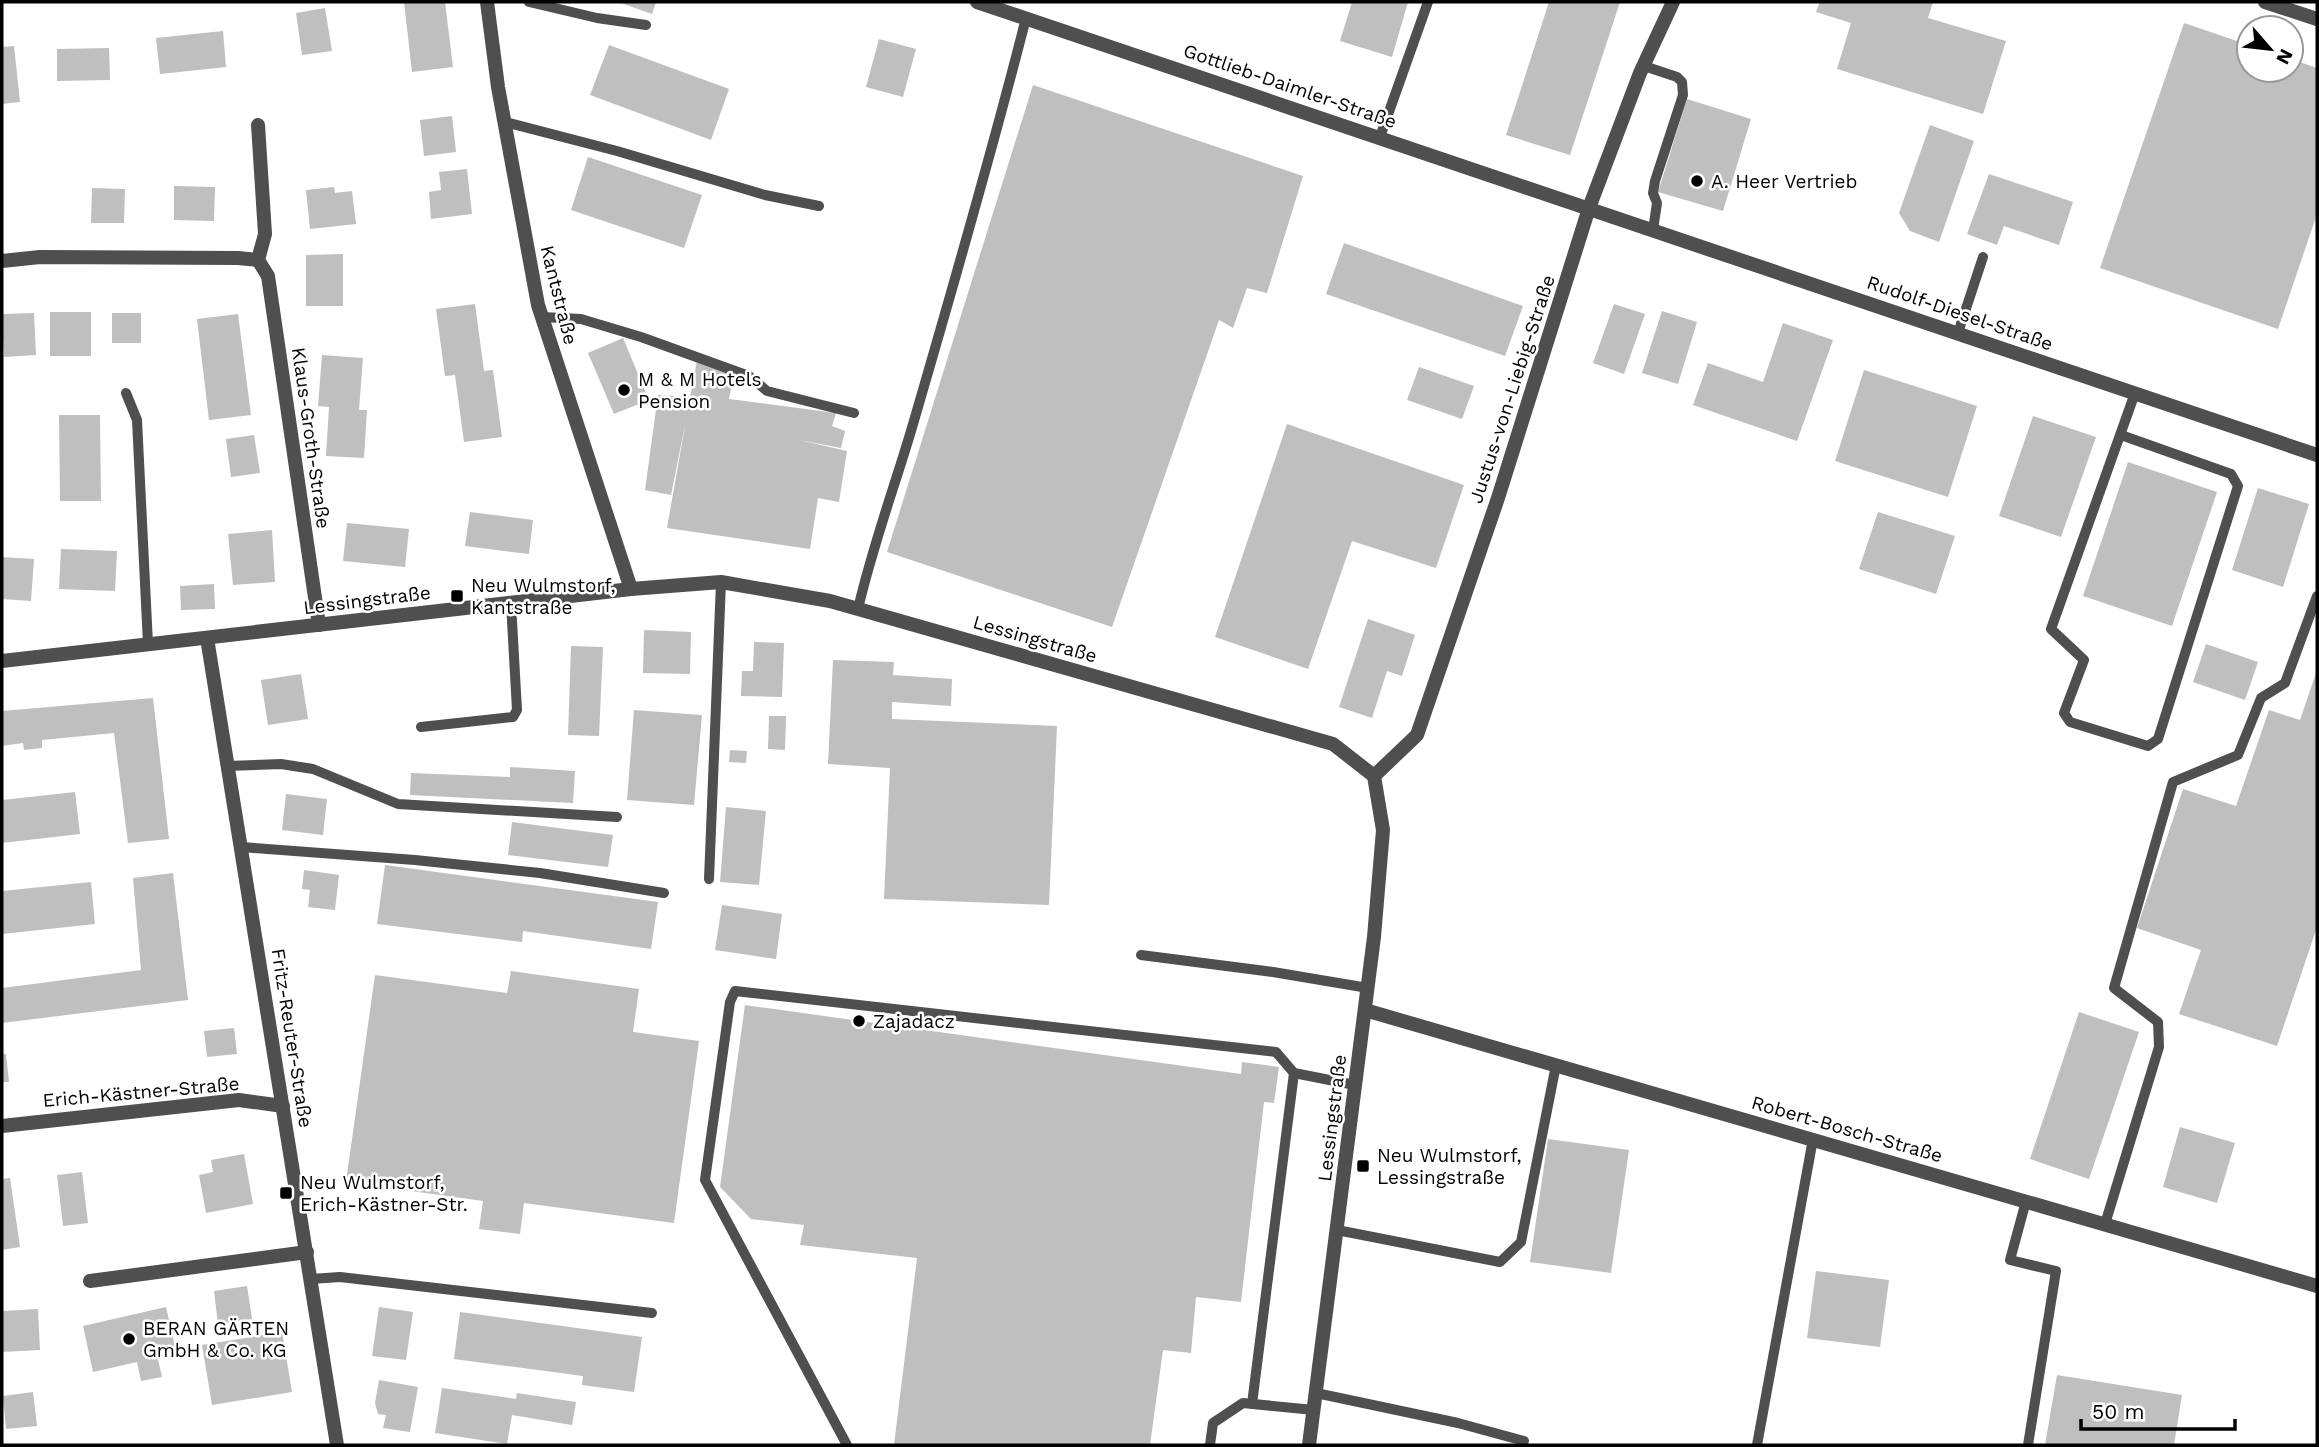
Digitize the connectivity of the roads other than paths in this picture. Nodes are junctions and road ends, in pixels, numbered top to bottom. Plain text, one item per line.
1 (487, 2) edge
2 (529, 2) edge
3 (977, 2) edge
4 (1427, 2) edge
5 (1673, 2) edge
6 (2266, 2) edge
7 (1026, 18) junction
8 (2317, 19) edge
9 (646, 25) dead end
10 (1644, 66) junction
11 (505, 122) junction
12 (258, 125) dead end
13 (1380, 137) junction
14 (819, 206) dead end
15 (1590, 208) junction
16 (1653, 230) junction
17 (1983, 257) dead end
18 (258, 260) junction
19 (2, 261) edge
20 (542, 317) junction
21 (1958, 333) junction
22 (126, 393) dead end
23 (2135, 393) junction
24 (854, 413) dead end
25 (2121, 435) junction
26 (2317, 455) edge
27 (721, 582) junction
28 (631, 589) junction
29 (2317, 596) edge
30 (511, 603) junction
31 (858, 609) junction
32 (319, 625) junction
33 (206, 638) junction
34 (148, 644) junction
35 (2, 661) edge
36 (421, 727) dead end
37 (228, 766) junction
38 (1374, 776) junction
39 (617, 817) dead end
40 (241, 847) junction
41 (709, 879) dead end
42 (664, 893) dead end
43 (1141, 955) dead end
44 (1368, 988) junction
45 (1365, 1010) junction
46 (1556, 1065) junction
47 (1293, 1073) junction
48 (1355, 1085) junction
49 (283, 1106) junction
50 (2, 1126) edge
51 (1813, 1139) junction
52 (2026, 1201) junction
53 (2105, 1224) junction
54 (1336, 1230) junction
55 (307, 1252) junction
56 (311, 1279) junction
57 (90, 1281) dead end
58 (2317, 1286) edge
59 (652, 1313) dead end
60 (1316, 1393) junction
61 (1252, 1404) junction
62 (1314, 1410) junction
63 (1524, 1441) dead end
64 (337, 1445) edge
65 (847, 1445) edge
66 (1210, 1445) edge
67 (1309, 1445) edge
68 (1757, 1445) edge
69 (2028, 1445) edge

1 - 11 street, Kantstraße
2 - 9 lane
3 - 7 street, Gottlieb-Daimler-Straße
4 - 13 lane
5 - 10 street, Justus-von-Liebig-Straße
6 - 8 street
7 - 13 street, Gottlieb-Daimler-Straße
7 - 31 lane
10 - 15 street, Justus-von-Liebig-Straße
10 - 16 lane
11 - 14 lane
11 - 20 street, Kantstraße
12 - 18 street
13 - 15 street, Gottlieb-Daimler-Straße
15 - 16 street, Rudolf-Diesel-Straße
15 - 38 street, Justus-von-Liebig-Straße
16 - 21 street, Rudolf-Diesel-Straße
17 - 21 lane
18 - 19 street
18 - 32 street, Klaus-Groth-Straße
20 - 24 lane
20 - 28 street, Kantstraße
21 - 23 street, Rudolf-Diesel-Straße
22 - 34 lane
23 - 25 lane
23 - 26 street, Rudolf-Diesel-Straße
25 - 25 lane
27 - 28 street, Lessingstraße
27 - 31 street, Lessingstraße
27 - 41 lane
28 - 30 street, Lessingstraße
29 - 53 lane
30 - 32 street, Lessingstraße
30 - 36 lane
31 - 38 street, Lessingstraße
32 - 33 street, Lessingstraße
33 - 34 street, Lessingstraße
33 - 37 street, Fritz-Reuter-Straße
34 - 35 street, Lessingstraße
37 - 39 lane
37 - 40 street, Fritz-Reuter-Straße
38 - 44 street, Lessingstraße
40 - 42 lane
40 - 49 street, Fritz-Reuter-Straße
43 - 44 lane
44 - 45 street, Lessingstraße
45 - 46 street, Robert-Bosch-Straße
45 - 48 street, Lessingstraße
46 - 51 street, Robert-Bosch-Straße
46 - 54 lane
47 - 48 lane
47 - 61 lane
47 - 65 lane
48 - 54 street, Lessingstraße
49 - 50 street, Erich-Kästner-Straße
49 - 55 street, Fritz-Reuter-Straße
51 - 52 street, Robert-Bosch-Straße
51 - 68 lane
52 - 53 street, Robert-Bosch-Straße
52 - 69 lane
53 - 58 street, Robert-Bosch-Straße
54 - 60 street, Lessingstraße
55 - 56 street, Fritz-Reuter-Straße
55 - 57 street
56 - 59 lane
56 - 64 street, Fritz-Reuter-Straße
60 - 62 street, Lessingstraße
60 - 63 lane
61 - 62 lane
61 - 66 lane
62 - 67 street, Lessingstraße

